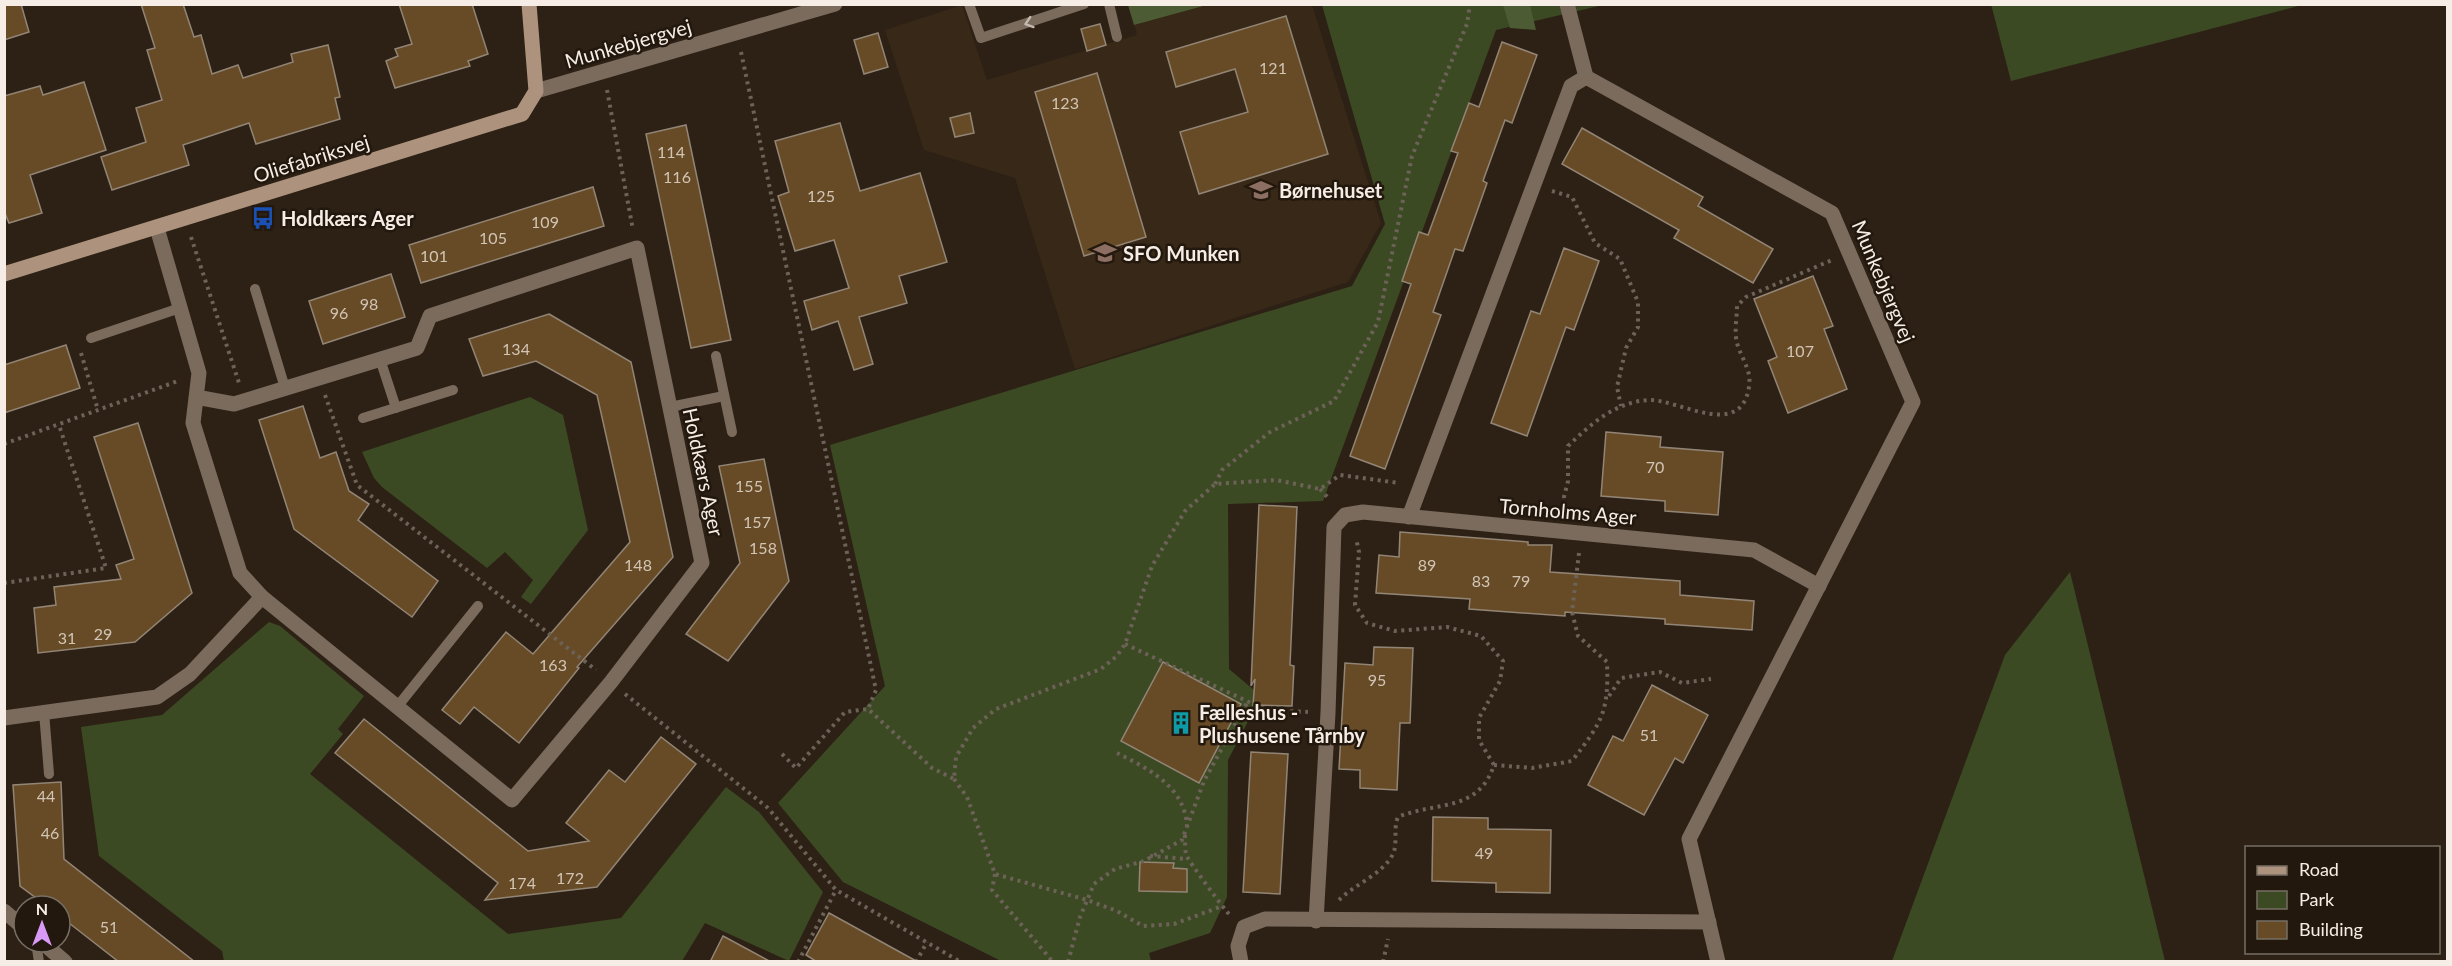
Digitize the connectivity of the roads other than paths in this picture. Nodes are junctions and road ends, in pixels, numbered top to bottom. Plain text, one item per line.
1 (529, 4) edge
2 (835, 4) edge
3 (969, 4) edge
4 (1084, 4) edge
5 (1108, 4) edge
6 (1567, 4) edge
7 (1117, 37) dead end
8 (1586, 77) junction
9 (536, 91) junction
10 (157, 228) junction
11 (4, 274) edge
12 (255, 289) dead end
13 (180, 308) junction
14 (91, 338) road end
15 (716, 356) dead end
16 (380, 359) junction
17 (285, 388) junction
18 (453, 390) dead end
19 (724, 396) junction
20 (196, 397) junction
21 (670, 407) junction
22 (396, 408) junction
23 (363, 418) dead end
24 (732, 432) dead end
25 (1409, 517) junction
26 (1819, 586) junction
27 (262, 597) junction
28 (478, 606) dead end
29 (397, 707) junction
30 (44, 712) junction
31 (4, 718) edge
32 (48, 774) dead end
33 (1316, 921) junction
34 (1709, 922) junction
35 (1241, 962) edge
36 (1718, 962) edge

1 - 9 street
2 - 9 street, Munkebjergvej
4 -> 3 lane
5 - 7 lane
6 - 8 street
8 - 25 street
8 - 26 street, Munkebjergvej
9 - 10 street, Oliefabriksvej
10 - 11 street, Oliefabriksvej
10 - 13 street, Holdkærs Ager
12 - 17 lane
13 - 14 lane
13 - 20 street, Holdkærs Ager
15 - 19 lane
16 - 17 street
16 - 21 street, Holdkærs Ager
16 - 22 lane
17 - 20 street
18 - 22 lane
19 - 21 lane
19 - 24 lane
20 - 27 street, Holdkærs Ager
21 - 29 street, Holdkærs Ager
22 - 23 lane
25 - 26 street, Tornholms Ager
25 - 33 street, Tornholms Ager
26 - 34 street
27 - 29 street, Holdkærs Ager
27 - 30 street
28 - 29 lane
30 - 31 street
30 - 32 lane
33 - 34 street
33 - 35 street
34 - 36 street

